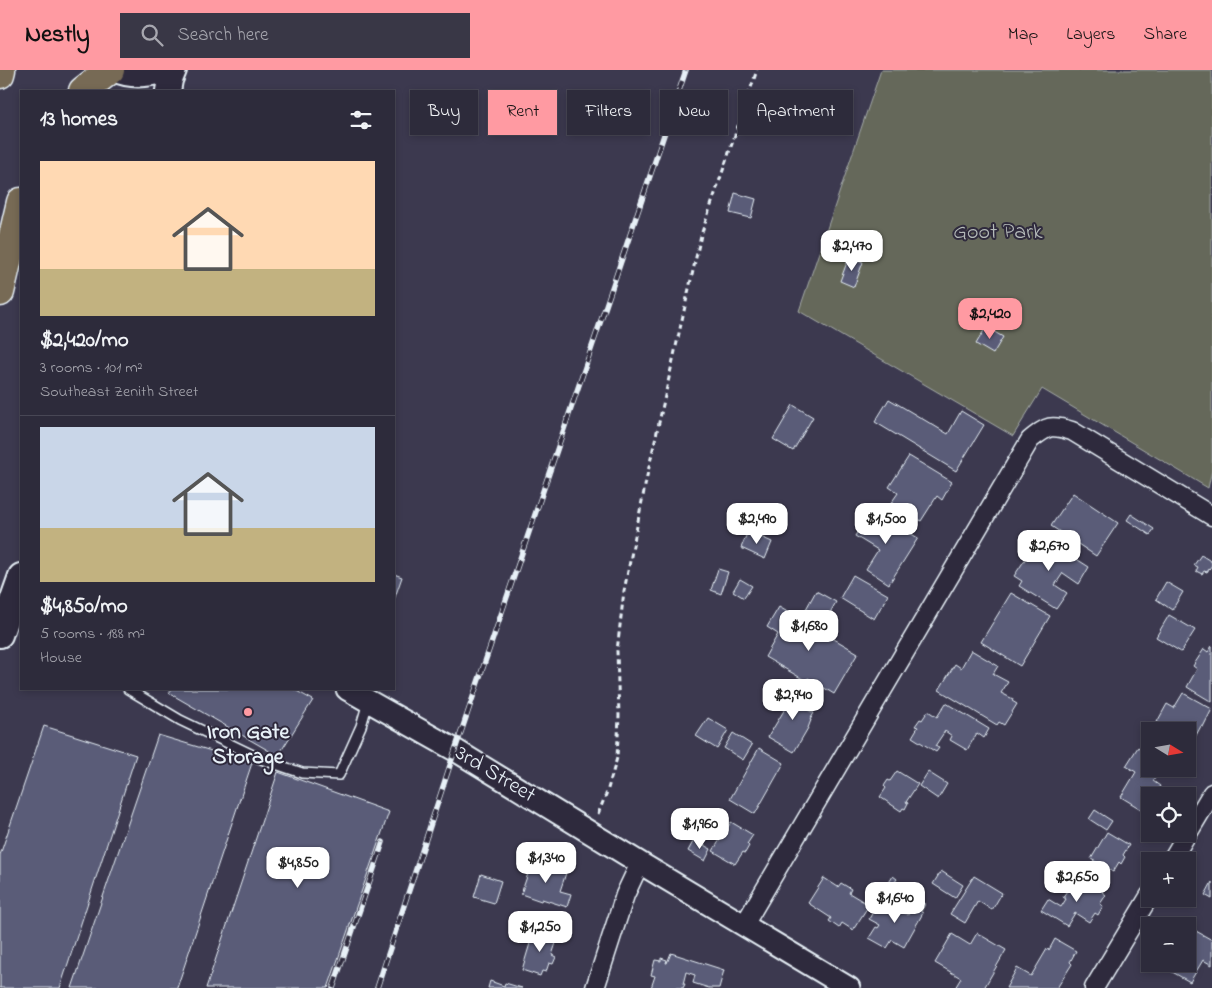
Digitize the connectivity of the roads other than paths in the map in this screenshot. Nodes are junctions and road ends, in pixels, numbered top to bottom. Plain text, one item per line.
1 (1, 70) edge
2 (164, 70) edge
3 (174, 70) edge
4 (0, 74) edge
5 (120, 76) edge
6 (85, 90) edge
7 (168, 90) edge
8 (20, 206) edge
9 (0, 292) edge
10 (1212, 516) edge
11 (20, 579) edge
12 (0, 635) edge
13 (130, 690) edge
14 (350, 690) edge
15 (368, 700) junction
16 (1212, 793) edge
17 (1196, 819) edge
18 (640, 863) junction
19 (1143, 907) edge
20 (744, 925) junction
21 (595, 988) edge
22 (849, 988) edge
23 (1094, 988) edge

1 - 4 highway
2 - 5 main road
3 - 7 main road
5 - 6 highway
8 - 9 highway
10 - 20 street
11 - 12 main road
13 - 15 lane
14 - 15 street, 3rd Street
15 - 18 street, 3rd Street
16 - 17 street
18 - 20 street, 3rd Street
18 - 21 street
19 - 23 street
20 - 22 street, 3rd Street

